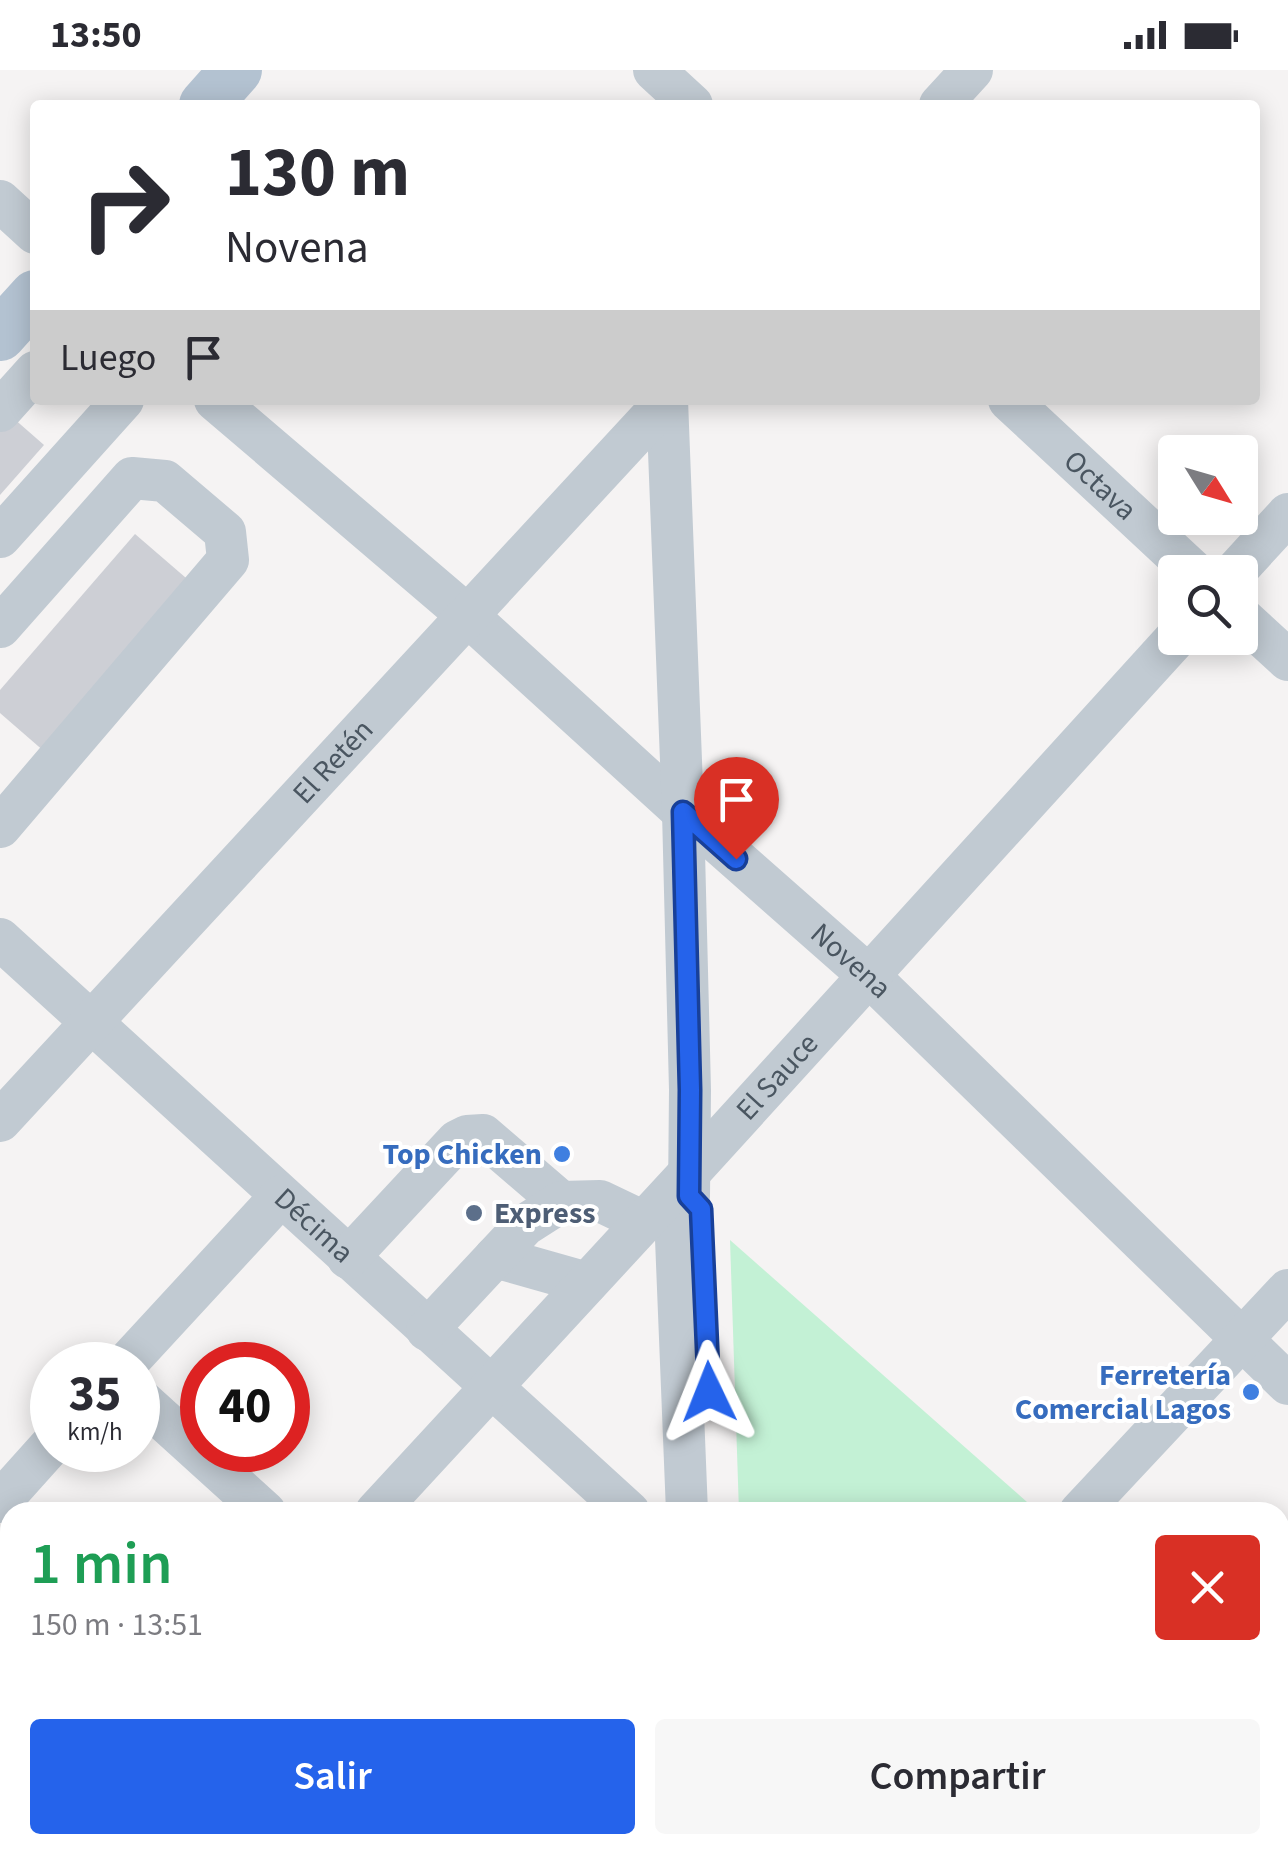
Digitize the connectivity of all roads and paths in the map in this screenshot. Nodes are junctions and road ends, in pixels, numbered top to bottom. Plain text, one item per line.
1 (236, 70) edge
2 (972, 70) edge
3 (656, 79) edge
4 (209, 100) edge
5 (685, 100) edge
6 (945, 100) edge
7 (0, 200) edge
8 (30, 228) edge
9 (30, 302) edge
10 (0, 335) edge
11 (30, 377) edge
12 (119, 405) edge
13 (221, 405) edge
14 (662, 405) edge
15 (667, 405) edge
16 (1013, 405) edge
17 (0, 410) edge
18 (1288, 514) edge
19 (0, 538) edge
20 (1176, 555) edge
21 (1251, 555) edge
22 (468, 616) junction
23 (0, 627) edge
24 (1258, 632) edge
25 (1161, 655) edge
26 (1288, 660) edge
27 (683, 812) junction
28 (0, 827) edge
29 (0, 939) edge
30 (869, 976) junction
31 (91, 1022) junction
32 (0, 1121) edge
33 (690, 1184) junction
34 (280, 1196) junction
35 (562, 1202) junction
36 (644, 1222) junction
37 (495, 1257) junction
38 (348, 1258) junction
39 (588, 1284) junction
40 (1288, 1290) edge
41 (427, 1330) junction
42 (1242, 1340) junction
43 (147, 1342) edge
44 (1288, 1384) edge
45 (491, 1388) junction
46 (160, 1417) edge
47 (30, 1469) edge
48 (0, 1502) edge
49 (254, 1502) edge
50 (385, 1502) edge
51 (618, 1502) edge
52 (687, 1502) edge
53 (714, 1502) edge
54 (1089, 1502) edge

1 - 4 main road
2 - 6 street
3 - 5 street
7 - 8 street
9 - 10 main road
11 - 17 street
12 - 19 street
13 - 22 street, Novena
14 - 22 street, El Retén
15 - 27 street
16 - 20 street, Octava
18 - 21 street
22 - 27 street, Novena
22 - 31 street, El Retén
23 - 28 street
24 - 26 street
25 - 30 street, El Sauce
27 - 30 street, Novena
27 - 33 street
29 - 31 street, Décima
30 - 33 street, El Sauce
30 - 42 street, Novena
31 - 32 street, El Retén
31 - 34 street, Décima
33 - 36 street, El Sauce
33 - 52 street
33 - 53 street
34 - 38 street, Décima
34 - 43 street
35 - 36 street
35 - 37 street
35 - 38 street
36 - 39 street, El Sauce
37 - 39 street
37 - 41 street
38 - 41 street, Décima
39 - 45 street, El Sauce
40 - 42 street
41 - 45 street, Décima
42 - 44 street, Novena
42 - 54 street
45 - 50 street, El Sauce
45 - 51 street, Décima
46 - 49 street
47 - 48 street

